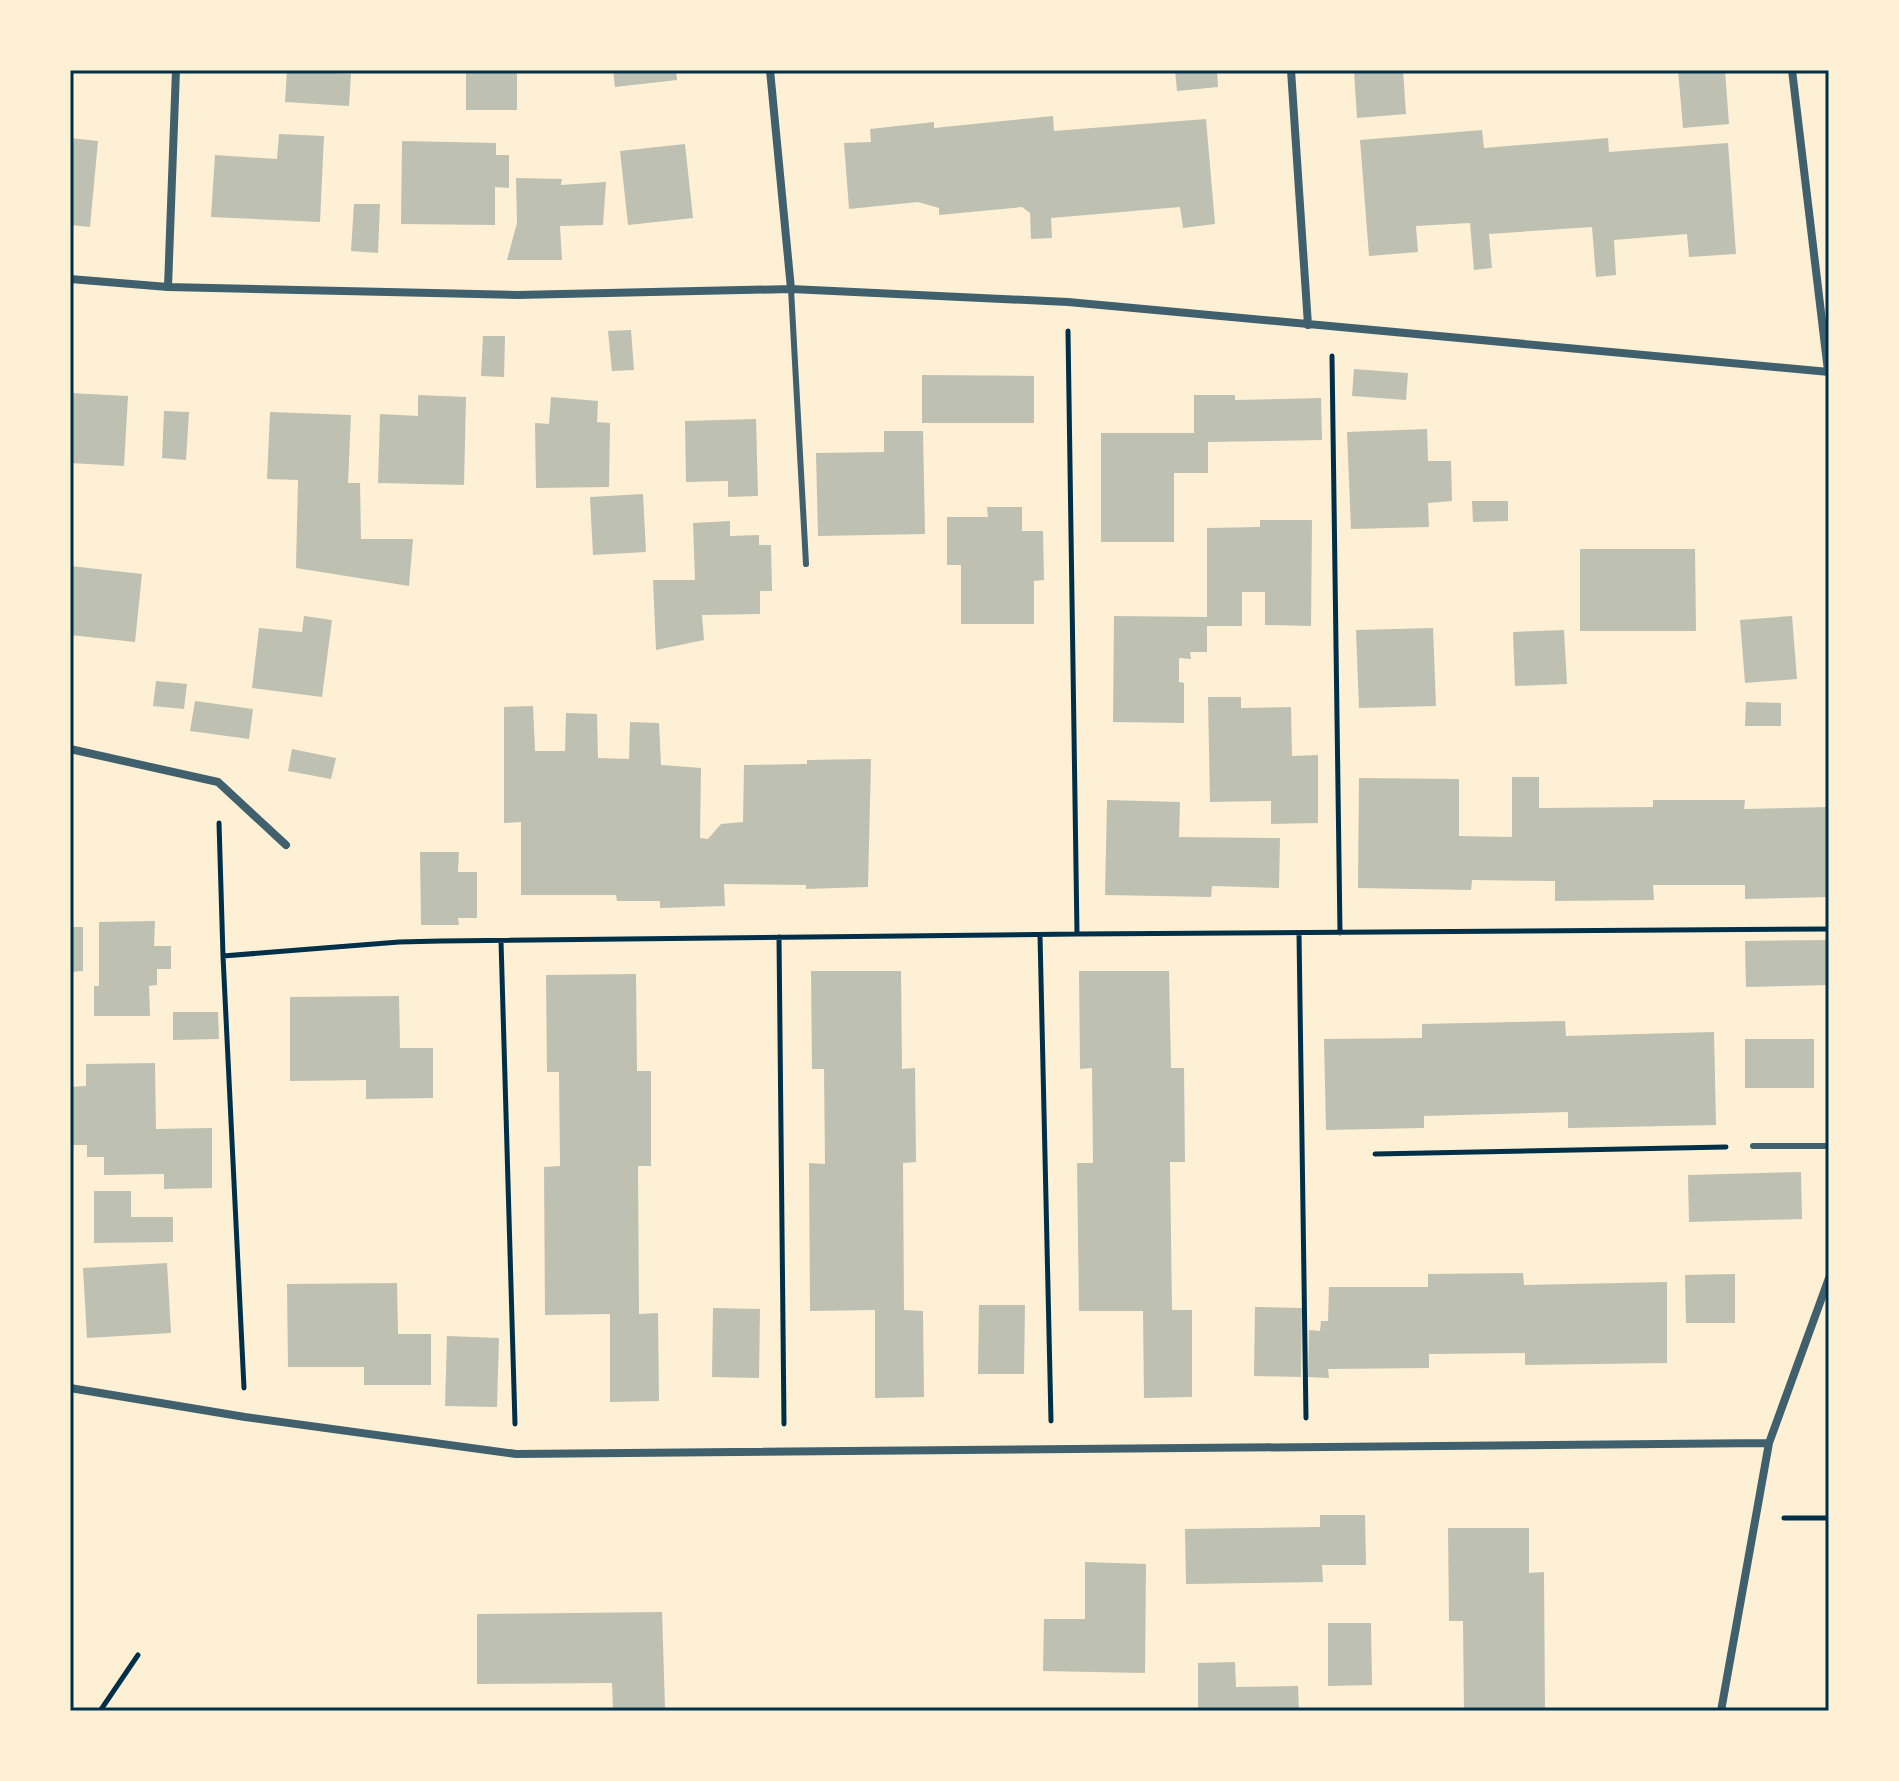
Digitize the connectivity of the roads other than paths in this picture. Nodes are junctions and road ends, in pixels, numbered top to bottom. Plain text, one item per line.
1 (176, 70) edge
2 (770, 70) edge
3 (1291, 70) edge
4 (1792, 70) edge
5 (70, 279) edge
6 (168, 287) junction
7 (791, 289) junction
8 (1308, 325) junction
9 (1829, 371) edge
10 (806, 564) dead end
11 (70, 749) edge
12 (286, 845) dead end
13 (1753, 1146) road end
14 (1829, 1146) edge
15 (1829, 1278) edge
16 (70, 1388) edge
17 (1769, 1443) junction
18 (1721, 1711) edge

1 - 6 street
2 - 7 street
3 - 8 street
4 - 9 street
5 - 6 street
6 - 7 street
7 - 8 street
7 - 10 lane
8 - 9 street
11 - 12 street
13 - 14 lane
15 - 17 street
16 - 17 street
17 - 18 street

